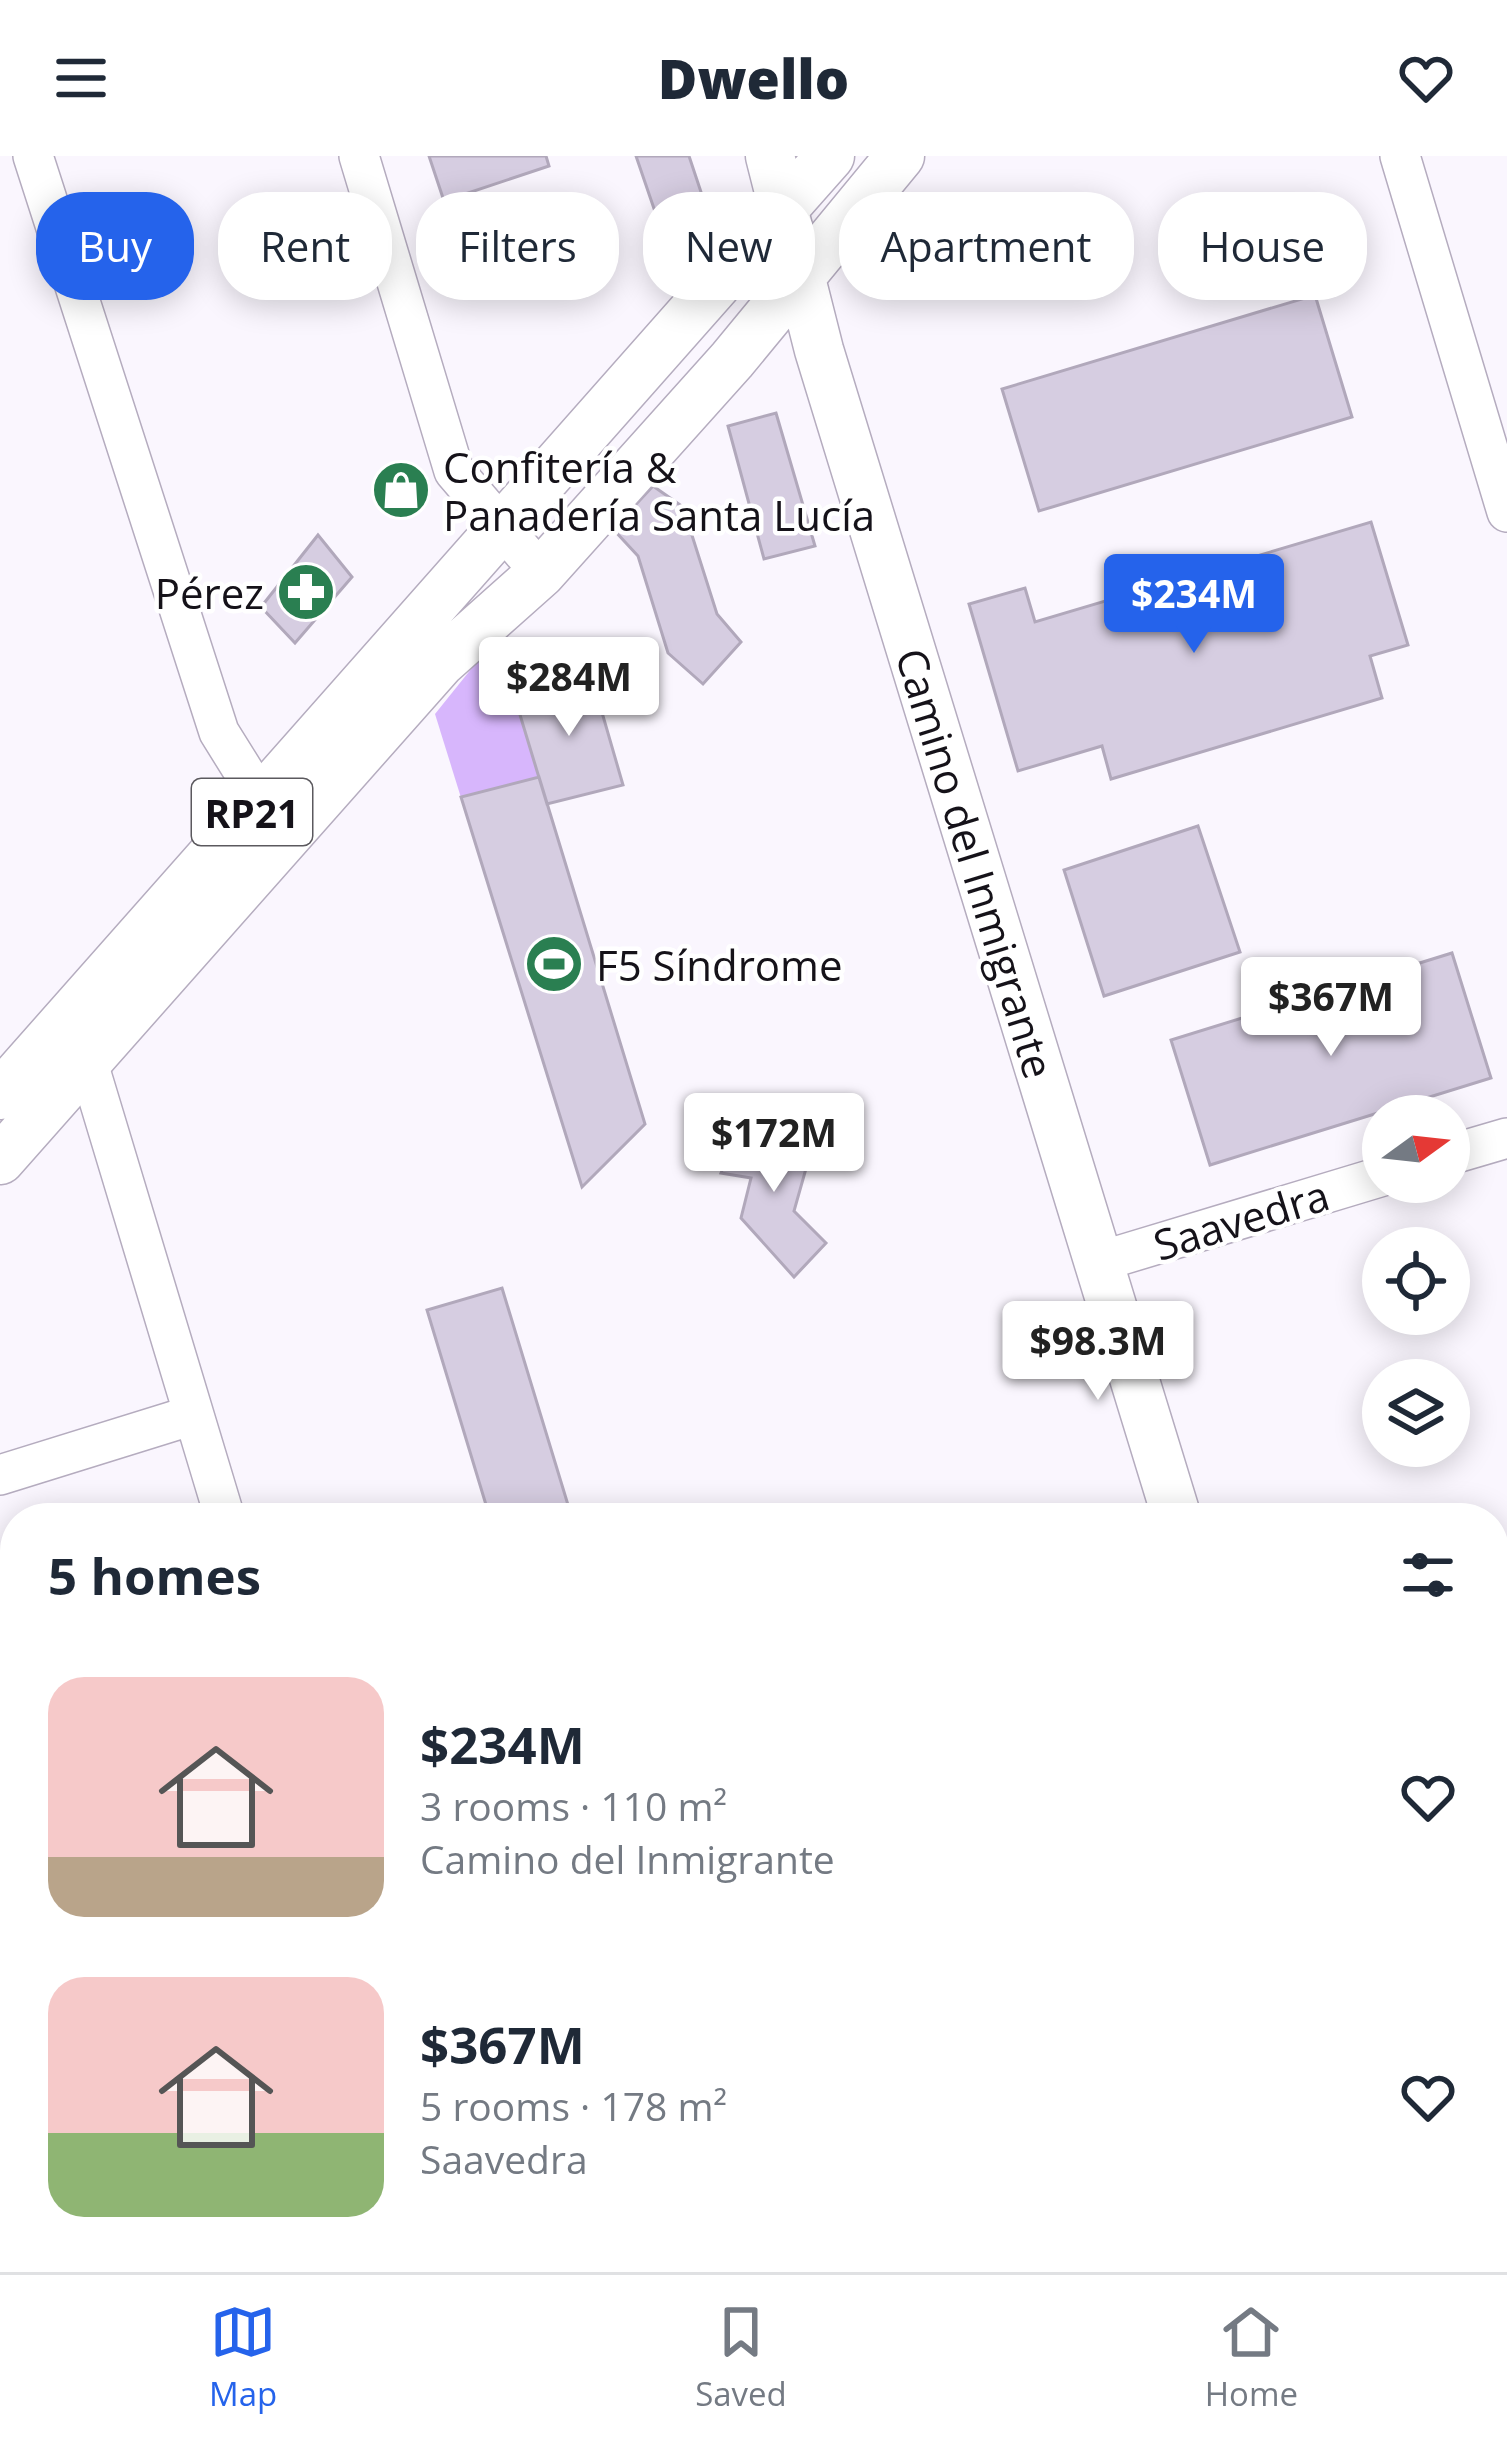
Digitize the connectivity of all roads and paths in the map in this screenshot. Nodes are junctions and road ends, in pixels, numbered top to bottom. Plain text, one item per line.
1 (33, 156) edge
2 (359, 156) edge
3 (770, 156) edge
4 (830, 156) edge
5 (899, 156) edge
6 (1400, 156) edge
7 (779, 192) edge
8 (797, 192) edge
9 (815, 258) edge
10 (702, 300) edge
11 (779, 300) edge
12 (807, 300) edge
13 (1507, 512) edge
14 (503, 529) junction
15 (542, 573) junction
16 (262, 801) junction
17 (73, 1045) junction
18 (0, 1095) edge
19 (1507, 1138) edge
20 (1470, 1149) edge
21 (0, 1160) edge
22 (1362, 1182) edge
23 (1098, 1262) junction
24 (193, 1415) junction
25 (0, 1475) edge
26 (220, 1503) edge
27 (1173, 1503) edge

1 - 16 street
2 - 14 street
3 - 7 main road, Camino del Inmigrante
4 - 8 main road, RP21
5 - 9 main road, RP21
6 - 13 street
10 - 14 main road, RP21
11 - 15 main road, RP21
12 - 23 main road, Camino del Inmigrante
14 - 15 street
14 - 16 main road, RP21
15 - 17 main road, RP21
16 - 17 main road, RP21
17 - 18 main road, RP21
17 - 21 main road, RP21
17 - 24 street
19 - 20 street
22 - 23 street, Saavedra
23 - 27 main road, Camino del Inmigrante
24 - 25 street
24 - 26 street

